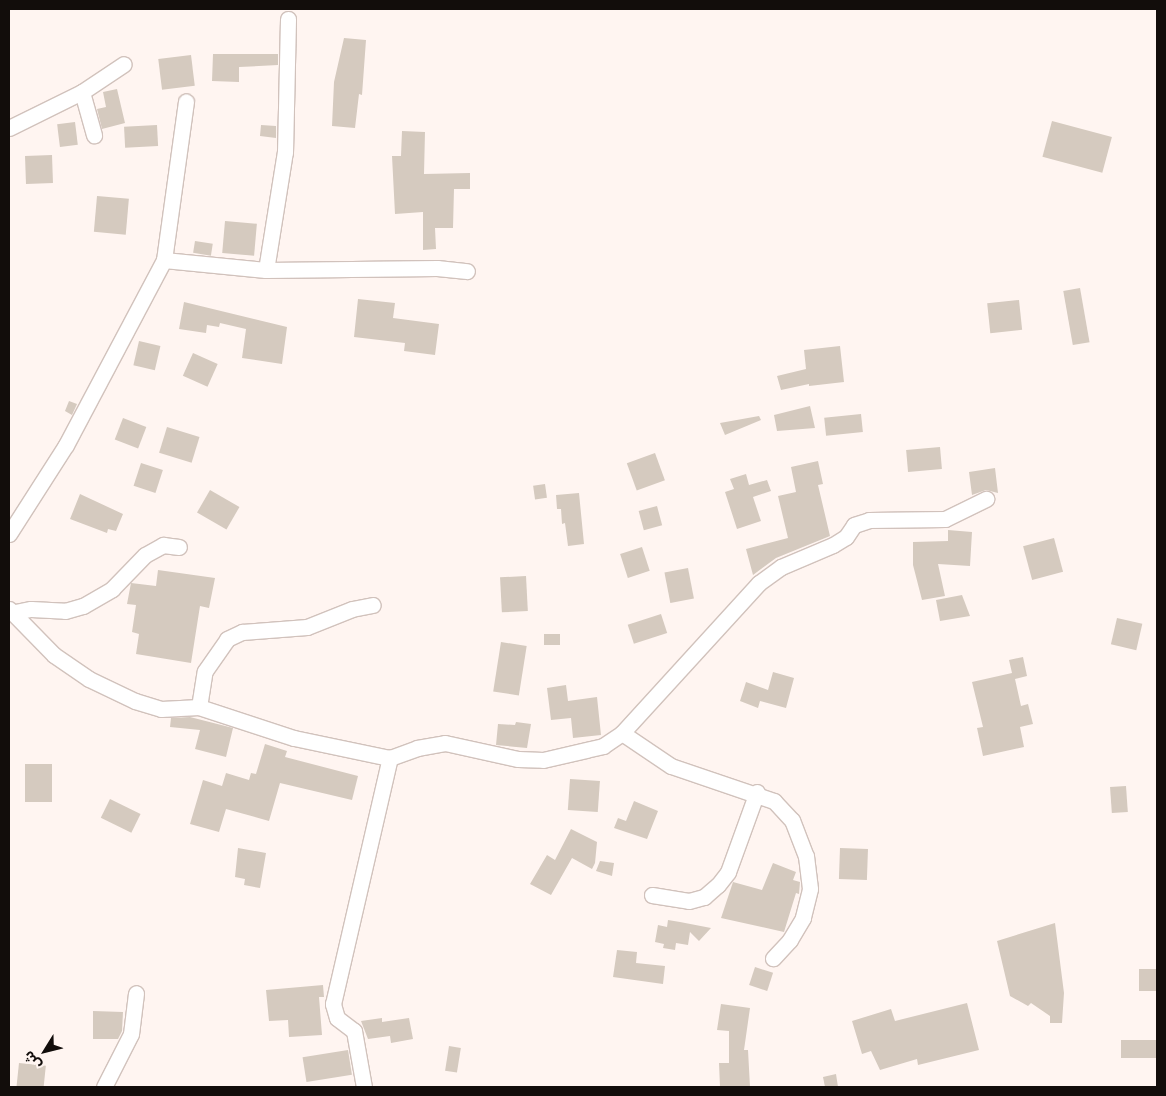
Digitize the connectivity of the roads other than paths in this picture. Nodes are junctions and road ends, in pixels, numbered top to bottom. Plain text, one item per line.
1 (288, 19) dead end
2 (124, 64) dead end
3 (82, 92) junction
4 (186, 102) dead end
5 (9, 128) edge
6 (94, 135) dead end
7 (164, 260) junction
8 (266, 270) junction
9 (467, 271) dead end
10 (986, 499) dead end
11 (9, 534) edge
12 (178, 547) dead end
13 (373, 605) dead end
14 (12, 610) edge
15 (199, 708) junction
16 (622, 733) junction
17 (390, 758) junction
18 (757, 792) junction
19 (652, 895) dead end
20 (773, 958) dead end
21 (136, 993) dead end
22 (104, 1087) edge
23 (364, 1087) edge

1 - 8 street
2 - 3 street
3 - 5 street
3 - 6 street
4 - 7 street
7 - 8 street
7 - 11 street
8 - 9 street
10 - 16 street
12 - 14 street
13 - 15 street
14 - 15 street
15 - 17 street
16 - 17 street
16 - 18 street
17 - 23 street
18 - 19 street
18 - 20 street
21 - 22 street

